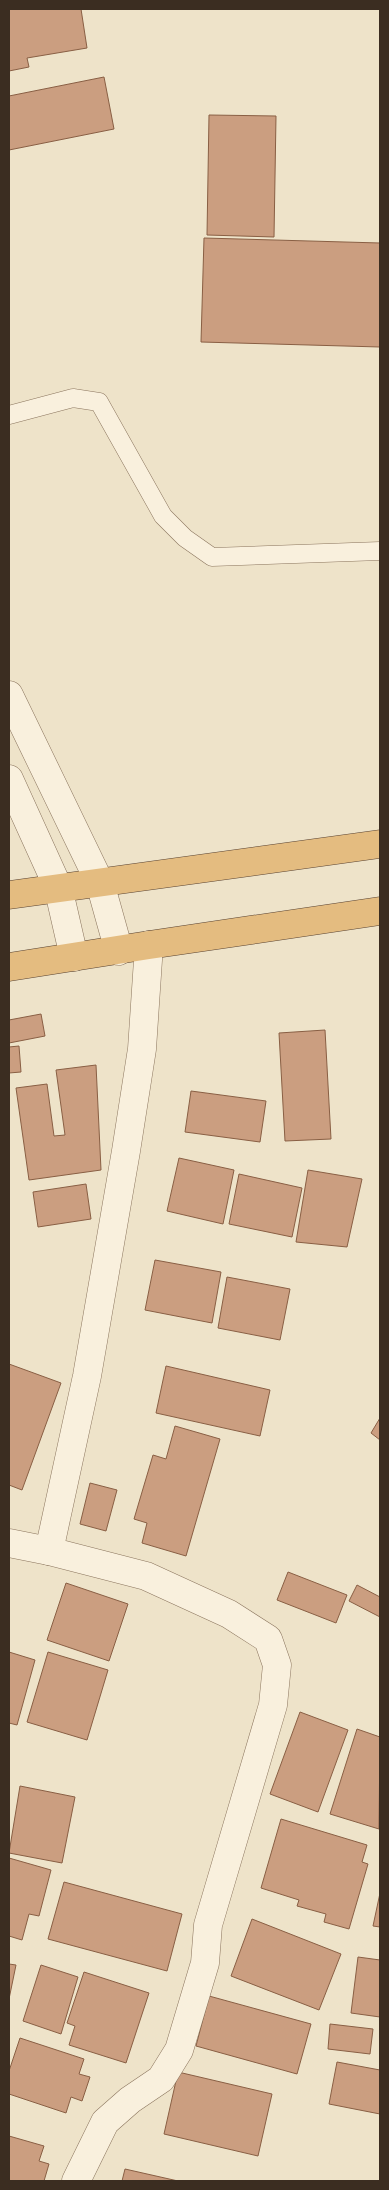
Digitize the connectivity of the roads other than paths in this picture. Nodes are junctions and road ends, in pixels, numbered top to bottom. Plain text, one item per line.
1 (9, 415) edge
2 (380, 551) edge
3 (9, 695) edge
4 (9, 779) edge
5 (380, 844) edge
6 (100, 883) junction
7 (58, 887) junction
8 (9, 895) edge
9 (380, 911) edge
10 (149, 944) junction
11 (119, 951) junction
12 (74, 957) junction
13 (9, 967) edge
14 (9, 1543) edge
15 (49, 1551) junction
16 (76, 2181) edge

1 - 2 lane
3 - 6 street
4 - 7 street
5 - 6 highway
6 - 7 highway
6 - 11 street
7 - 8 highway
7 - 12 street
9 - 10 highway
10 - 11 highway
10 - 15 street
11 - 12 highway
12 - 13 highway
14 - 15 street
15 - 16 street

